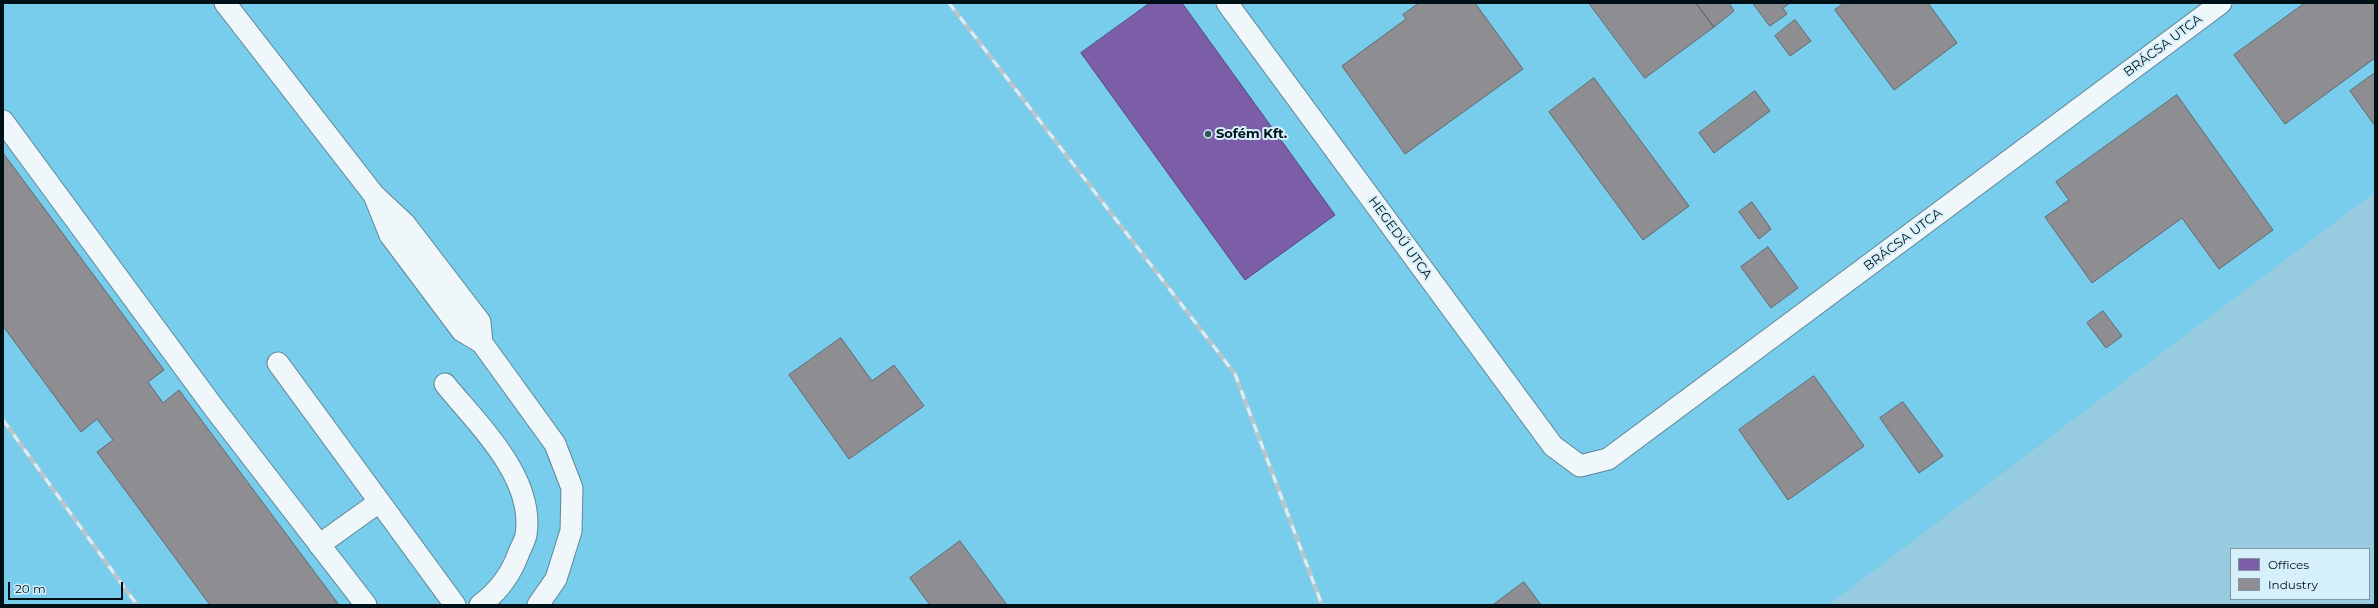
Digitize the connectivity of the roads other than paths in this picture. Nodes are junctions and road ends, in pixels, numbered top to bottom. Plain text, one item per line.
1 (225, 3) edge
2 (1227, 3) edge
3 (2221, 3) edge
4 (3, 121) edge
5 (278, 363) dead end
6 (445, 384) dead end
7 (1580, 466) joint
8 (379, 502) junction
9 (319, 544) junction
10 (366, 605) edge
11 (455, 605) edge
12 (480, 605) edge
13 (538, 605) edge

1 - 13 lane
2 - 7 lane, HEGEDŰ UTCA
3 - 7 lane, BRÁCSA UTCA
4 - 9 lane
5 - 8 lane
6 - 12 lane
8 - 9 lane
8 - 11 lane
9 - 10 lane

